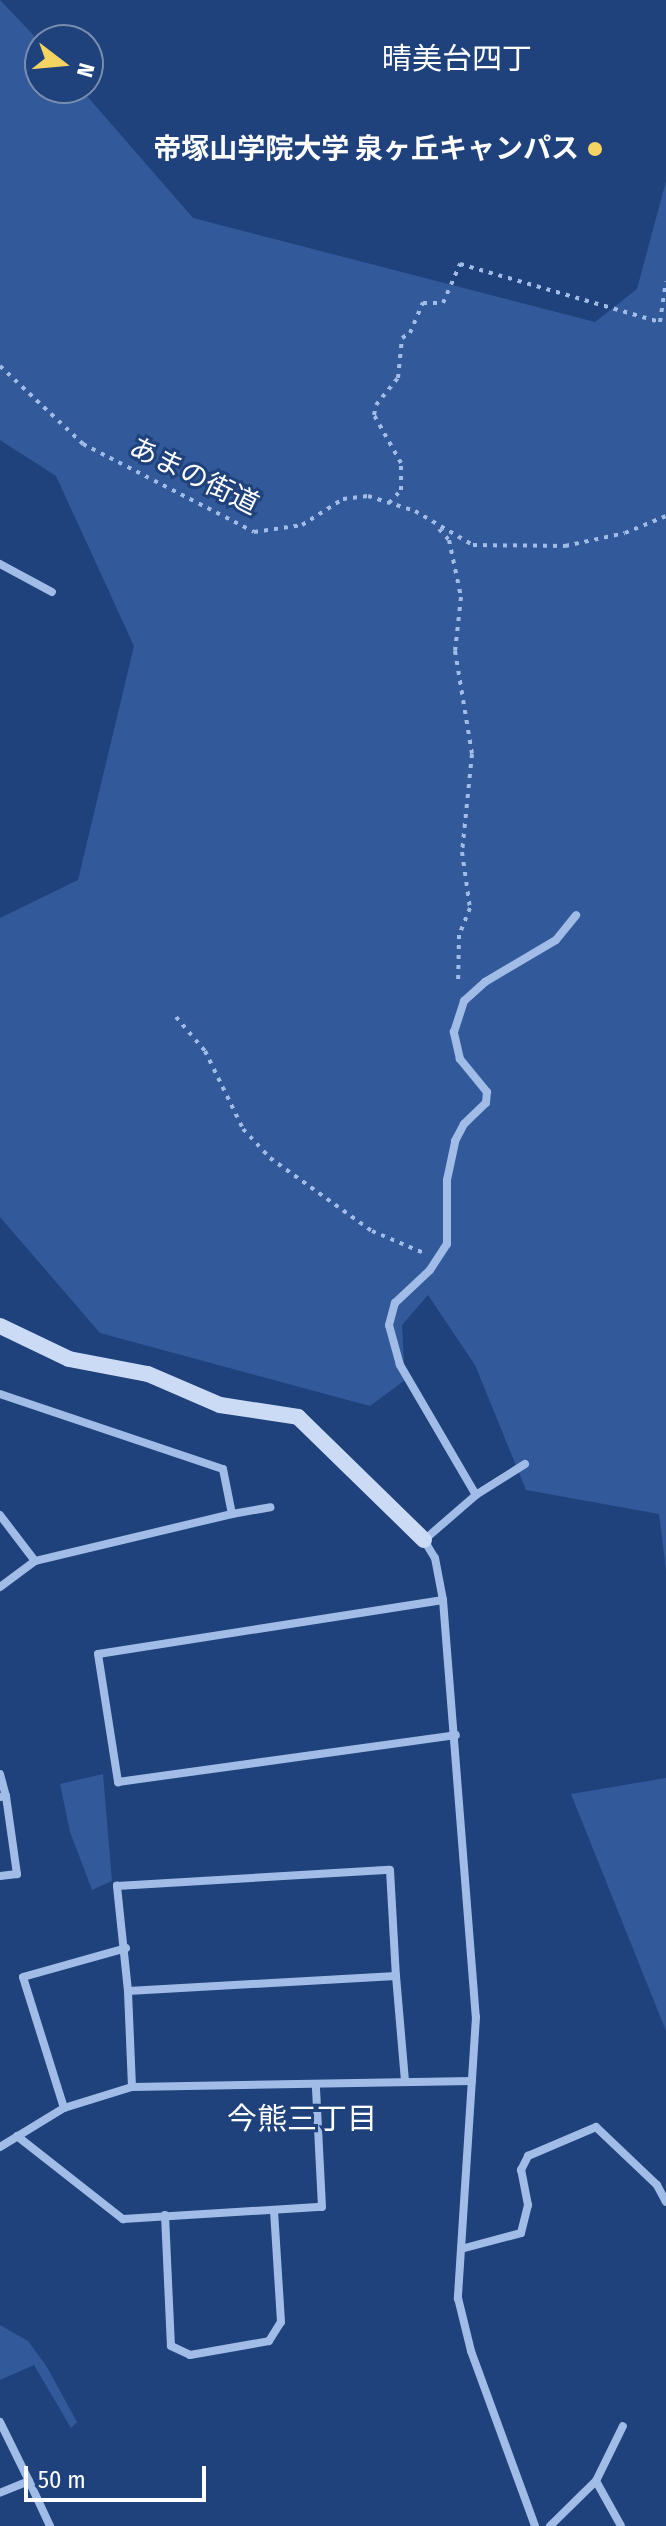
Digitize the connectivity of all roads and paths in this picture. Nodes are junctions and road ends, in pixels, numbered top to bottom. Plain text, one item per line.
1 (666, 281) edge
2 (0, 366) edge
3 (389, 503) junction
4 (666, 516) edge
5 (437, 527) junction
6 (0, 564) edge
7 (52, 592) dead end
8 (576, 915) dead end
9 (464, 1001) junction
10 (176, 1017) dead end
11 (436, 1261) junction
12 (0, 1326) edge
13 (0, 1394) edge
14 (525, 1464) dead end
15 (476, 1495) junction
16 (270, 1507) dead end
17 (232, 1514) junction
18 (0, 1515) edge
19 (424, 1540) junction
20 (35, 1561) junction
21 (0, 1587) edge
22 (443, 1600) junction
23 (456, 1735) junction
24 (0, 1774) edge
25 (3, 1796) edge
26 (0, 1876) edge
27 (126, 1948) junction
28 (396, 1976) junction
29 (128, 1991) junction
30 (405, 2081) junction
31 (472, 2081) junction
32 (132, 2087) junction
33 (316, 2087) junction
34 (64, 2108) junction
35 (17, 2136) junction
36 (0, 2147) edge
37 (666, 2202) edge
38 (274, 2211) junction
39 (165, 2215) junction
40 (461, 2249) junction
41 (0, 2422) edge
42 (623, 2426) dead end
43 (29, 2481) junction
44 (596, 2481) junction
45 (0, 2493) edge
46 (50, 2526) edge
47 (535, 2526) edge
48 (550, 2526) edge
49 (621, 2526) edge

1 - 3 path
2 - 3 path, あまの街道
3 - 5 path, あまの街道
4 - 5 path, あまの街道
5 - 9 path
6 - 7 street
8 - 9 street
9 - 11 street
10 - 11 path
11 - 15 street
12 - 19 street
13 - 17 street
14 - 15 street
15 - 19 street
16 - 17 street
17 - 20 street
18 - 20 street
19 - 22 street
20 - 21 street
22 - 23 street
22 - 23 street
23 - 31 street
24 - 25 street
25 - 26 street
27 - 28 street
27 - 29 street
27 - 34 street
28 - 29 street
28 - 30 street
29 - 32 street
30 - 31 street
30 - 33 street
31 - 40 street
32 - 33 street
32 - 34 street
33 - 38 street
34 - 35 street
35 - 36 street
35 - 39 street
37 - 40 street
38 - 39 street
38 - 39 street
40 - 47 street
41 - 43 street
42 - 44 street
43 - 45 street
43 - 46 street
44 - 48 street
44 - 49 street

